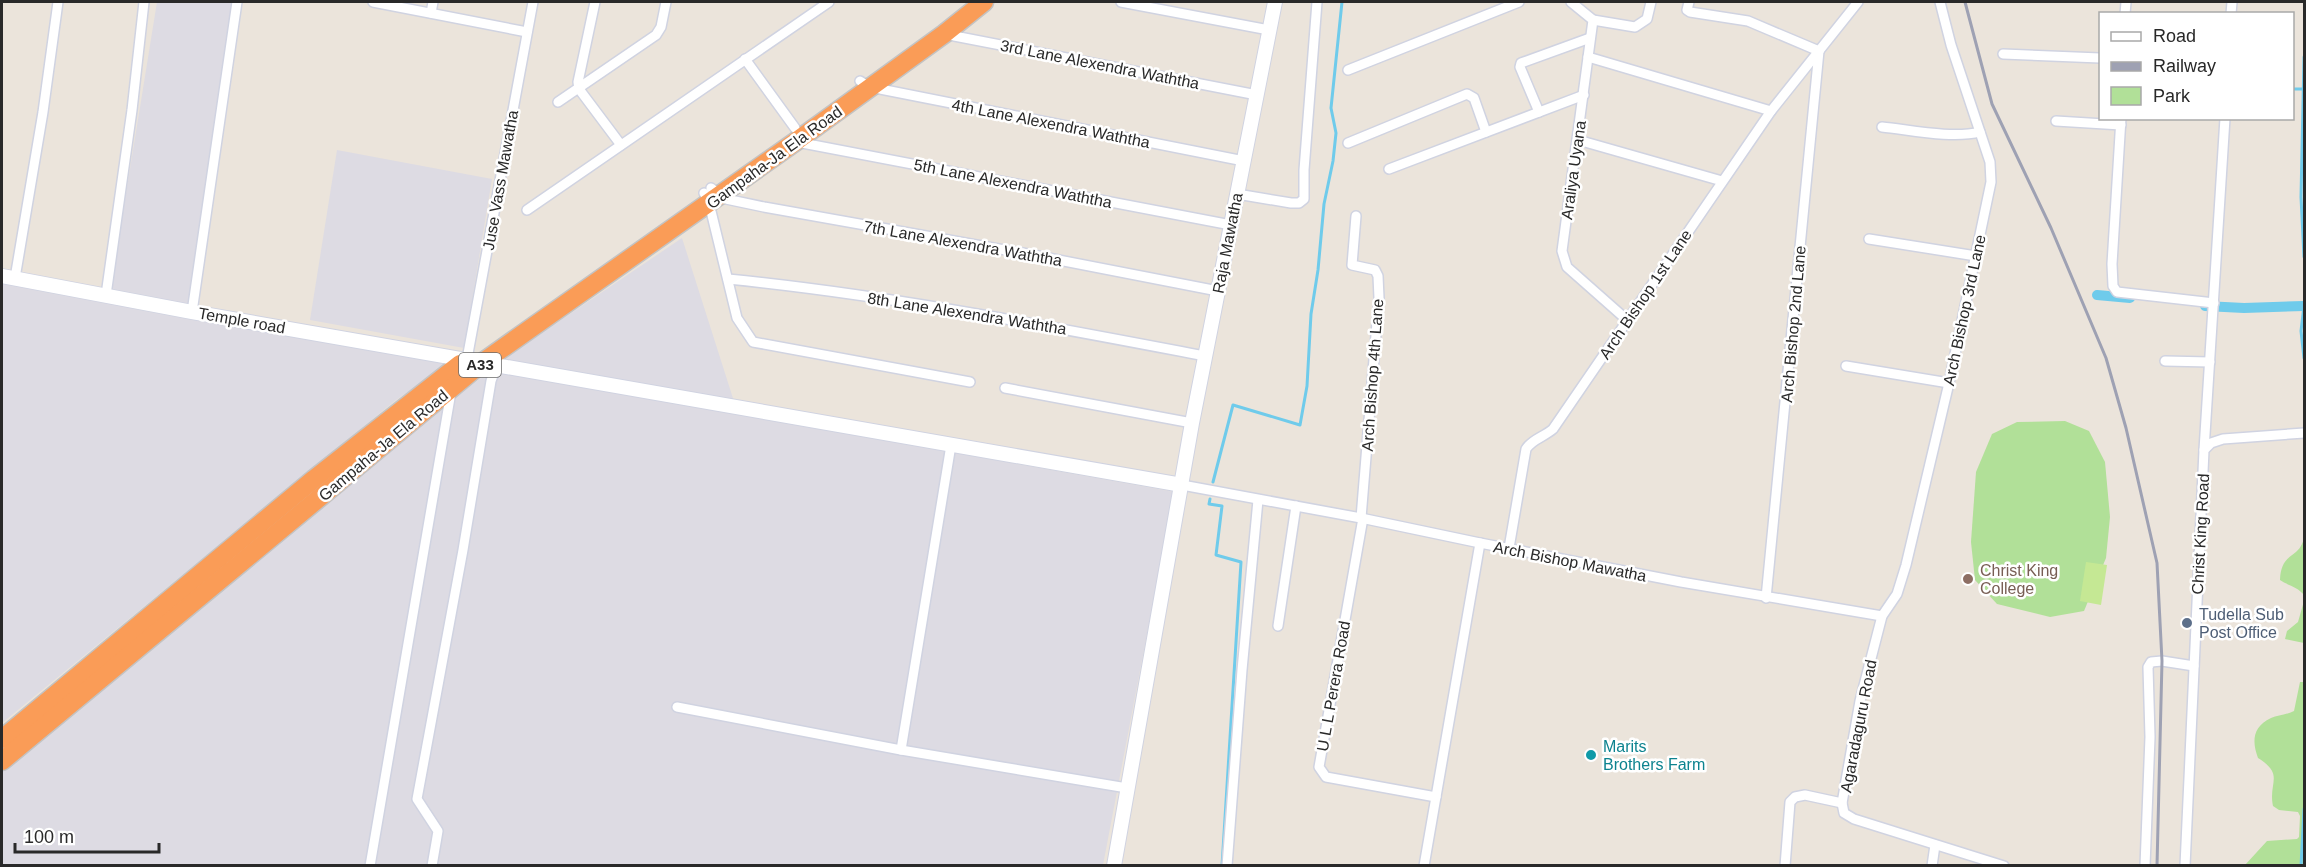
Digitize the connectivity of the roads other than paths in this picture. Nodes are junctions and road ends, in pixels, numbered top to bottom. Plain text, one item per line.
1 (58, 2) edge
2 (144, 2) edge
3 (237, 2) edge
4 (373, 2) edge
5 (433, 2) edge
6 (533, 2) edge
7 (595, 2) edge
8 (666, 2) edge
9 (828, 2) edge
10 (966, 2) edge
11 (984, 2) edge
12 (1121, 2) edge
13 (1275, 2) edge
14 (1317, 2) edge
15 (1519, 2) edge
16 (1571, 2) edge
17 (1651, 2) edge
18 (1689, 2) edge
19 (1858, 2) edge
20 (1940, 2) edge
21 (431, 13) junction
22 (1593, 20) junction
23 (1269, 30) junction
24 (527, 32) junction
25 (944, 34) junction
26 (1590, 38) junction
27 (1819, 51) junction
28 (2003, 54) dead end
29 (1588, 57) junction
30 (2099, 58) edge
31 (745, 59) junction
32 (1348, 70) dead end
33 (865, 84) junction
34 (579, 89) junction
35 (1257, 95) junction
36 (1584, 95) junction
37 (558, 102) dead end
38 (1771, 111) junction
39 (1539, 112) junction
40 (2224, 120) edge
41 (2056, 122) dead end
42 (2121, 122) edge
43 (1882, 127) dead end
44 (1486, 132) junction
45 (1980, 132) junction
46 (795, 135) junction
47 (1578, 140) junction
48 (1348, 143) dead end
49 (621, 145) junction
50 (1244, 161) junction
51 (1389, 169) dead end
52 (1722, 181) junction
53 (1237, 194) junction
54 (711, 195) junction
55 (527, 210) dead end
56 (1356, 216) dead end
57 (1231, 225) junction
58 (1869, 240) dead end
59 (1976, 256) junction
60 (8, 277) edge
61 (728, 279) junction
62 (1218, 291) junction
63 (106, 295) junction
64 (2214, 303) junction
65 (192, 312) junction
66 (1627, 320) junction
67 (1205, 356) junction
68 (2165, 361) dead end
69 (482, 362) junction
70 (2210, 362) junction
71 (1846, 366) dead end
72 (970, 382) dead end
73 (1949, 383) junction
74 (451, 388) junction
75 (1005, 388) dead end
76 (1192, 423) junction
77 (2302, 433) edge
78 (951, 445) junction
79 (2204, 450) junction
80 (1182, 485) junction
81 (1258, 500) junction
82 (1296, 506) junction
83 (1362, 518) junction
84 (1480, 543) junction
85 (1509, 548) junction
86 (1766, 598) junction
87 (1882, 616) junction
88 (1278, 626) dead end
89 (2194, 666) junction
90 (677, 707) dead end
91 (2, 739) edge
92 (901, 750) junction
93 (2, 761) edge
94 (1126, 788) junction
95 (1436, 797) junction
96 (1842, 803) junction
97 (1935, 845) junction
98 (370, 866) edge
99 (432, 866) edge
100 (1114, 866) edge
101 (1227, 866) edge
102 (1424, 866) edge
103 (1785, 866) edge
104 (1932, 866) edge
105 (2004, 866) edge
106 (2145, 866) edge
107 (2185, 866) edge

1 - 60 street
2 - 63 street
3 - 65 street
4 - 21 street
5 - 21 street
6 - 24 street, Juse Vass Mawatha
7 - 34 street
8 - 34 street
9 - 31 street
10 - 33 highway, Gampaha-Ja Ela Road / A33
11 - 25 highway, Gampaha-Ja Ela Road / A33
12 - 23 street
13 - 23 street, Raja Mawatha
14 - 53 street
15 - 32 street
16 - 22 street
17 - 22 street
18 - 27 street
19 - 27 street, Arch Bishop 1st Lane
20 - 45 street, Arch Bishop 3rd Lane
21 - 24 street
22 - 26 street, Araliya Uyana
23 - 35 street, Raja Mawatha
24 - 69 street, Juse Vass Mawatha
25 - 33 highway, Gampaha-Ja Ela Road / A33
25 - 35 street, 3rd Lane Alexendra Waththa
26 - 29 street, Araliya Uyana
26 - 39 street
27 - 38 street, Arch Bishop 1st Lane
27 - 86 street, Arch Bishop 2nd Lane
28 - 30 street
29 - 36 street, Araliya Uyana
29 - 38 street
31 - 46 street
31 - 49 street
33 - 46 highway, Gampaha-Ja Ela Road / A33
33 - 50 street, 4th Lane Alexendra Waththa
34 - 37 street
34 - 49 street
35 - 50 street, Raja Mawatha
36 - 39 street
36 - 47 street, Araliya Uyana
38 - 52 street, Arch Bishop 1st Lane
39 - 44 street
40 - 64 street
41 - 42 street
42 - 64 street
43 - 45 street
44 - 48 street
44 - 51 street
45 - 59 street, Arch Bishop 3rd Lane
46 - 54 highway, Gampaha-Ja Ela Road / A33
46 - 57 street, 5th Lane Alexendra Waththa
47 - 52 street
47 - 66 street, Araliya Uyana
49 - 55 street
50 - 53 street, Raja Mawatha
52 - 66 street, Arch Bishop 1st Lane
53 - 57 street, Raja Mawatha
54 - 61 street
54 - 62 street, 7th Lane Alexendra Waththa
54 - 69 highway, Gampaha-Ja Ela Road / A33
56 - 83 street, Arch Bishop 4th Lane
57 - 62 street, Raja Mawatha
58 - 59 street
59 - 73 street, Arch Bishop 3rd Lane
60 - 63 street, Temple road
61 - 67 street, 8th Lane Alexendra Waththa
61 - 72 street
62 - 67 street, Raja Mawatha
63 - 65 street, Temple road
64 - 70 street
65 - 69 street, Temple road
66 - 85 street, Arch Bishop 1st Lane
67 - 76 street, Raja Mawatha
68 - 70 street
69 - 74 highway, Gampaha-Ja Ela Road / A33
69 - 78 street, Temple road
69 - 91 highway, Gampaha-Ja Ela Road / A33
69 - 99 street, Juse Vass Mawatha
70 - 79 street
71 - 73 street
73 - 87 street, Arch Bishop 3rd Lane
74 - 93 highway, Gampaha-Ja Ela Road / A33
74 - 98 street
75 - 76 street
76 - 80 street, Raja Mawatha
77 - 79 street, Christ King Road
78 - 80 street, Temple road
78 - 92 street
79 - 89 street, Christ King Road
80 - 81 street
80 - 94 street, Raja Mawatha
81 - 82 street, Arch Bishop Mawatha
81 - 101 street
82 - 83 street, Arch Bishop Mawatha
82 - 88 street
83 - 84 street, Arch Bishop Mawatha
83 - 95 street, U L L Perera Road
84 - 85 street, Arch Bishop Mawatha
84 - 95 street
85 - 86 street, Arch Bishop Mawatha
86 - 87 street, Arch Bishop Mawatha
87 - 96 street, Agaradaguru Road
89 - 106 street
89 - 107 street, Christ King Road
90 - 92 street
92 - 94 street
94 - 100 street, Raja Mawatha
95 - 102 street
96 - 97 street, Agaradaguru Road
96 - 103 street
97 - 104 street
97 - 105 street, Agaradaguru Road

